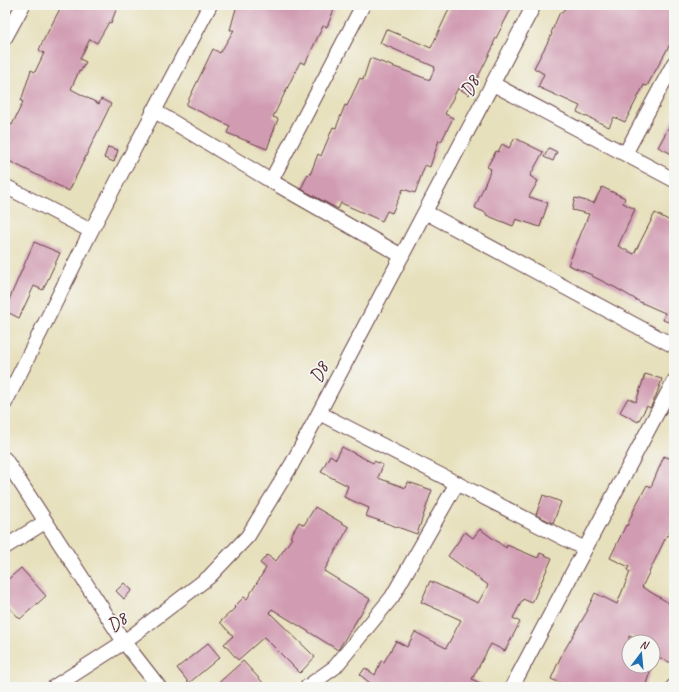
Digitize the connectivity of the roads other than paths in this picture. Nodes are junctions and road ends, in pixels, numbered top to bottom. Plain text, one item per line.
1 (23, 5) edge
2 (363, 5) edge
3 (534, 5) edge
4 (207, 6) edge
5 (5, 38) edge
6 (674, 63) edge
7 (493, 84) junction
8 (154, 110) junction
9 (625, 154) junction
10 (674, 180) edge
11 (271, 181) junction
12 (5, 186) edge
13 (425, 212) junction
14 (91, 231) junction
15 (402, 256) junction
16 (674, 346) edge
17 (674, 381) edge
18 (5, 403) edge
19 (319, 412) junction
20 (5, 459) edge
21 (457, 483) junction
22 (45, 522) junction
23 (5, 547) edge
24 (585, 549) junction
25 (124, 642) junction
26 (54, 687) edge
27 (159, 687) edge
28 (307, 687) edge
29 (512, 687) edge

1 - 5 street
2 - 11 street
3 - 7 street, D8
4 - 8 street
6 - 9 street
7 - 9 street
7 - 13 street, D8
8 - 11 street
8 - 14 street
9 - 10 street
11 - 15 street
12 - 14 street
13 - 15 street, D8
13 - 16 street
14 - 18 street
15 - 19 street, D8
17 - 24 street
19 - 21 street
19 - 25 street, D8
20 - 22 street
21 - 24 street
21 - 28 street
22 - 23 street
22 - 25 street
24 - 29 street
25 - 26 street, D8
25 - 27 street

